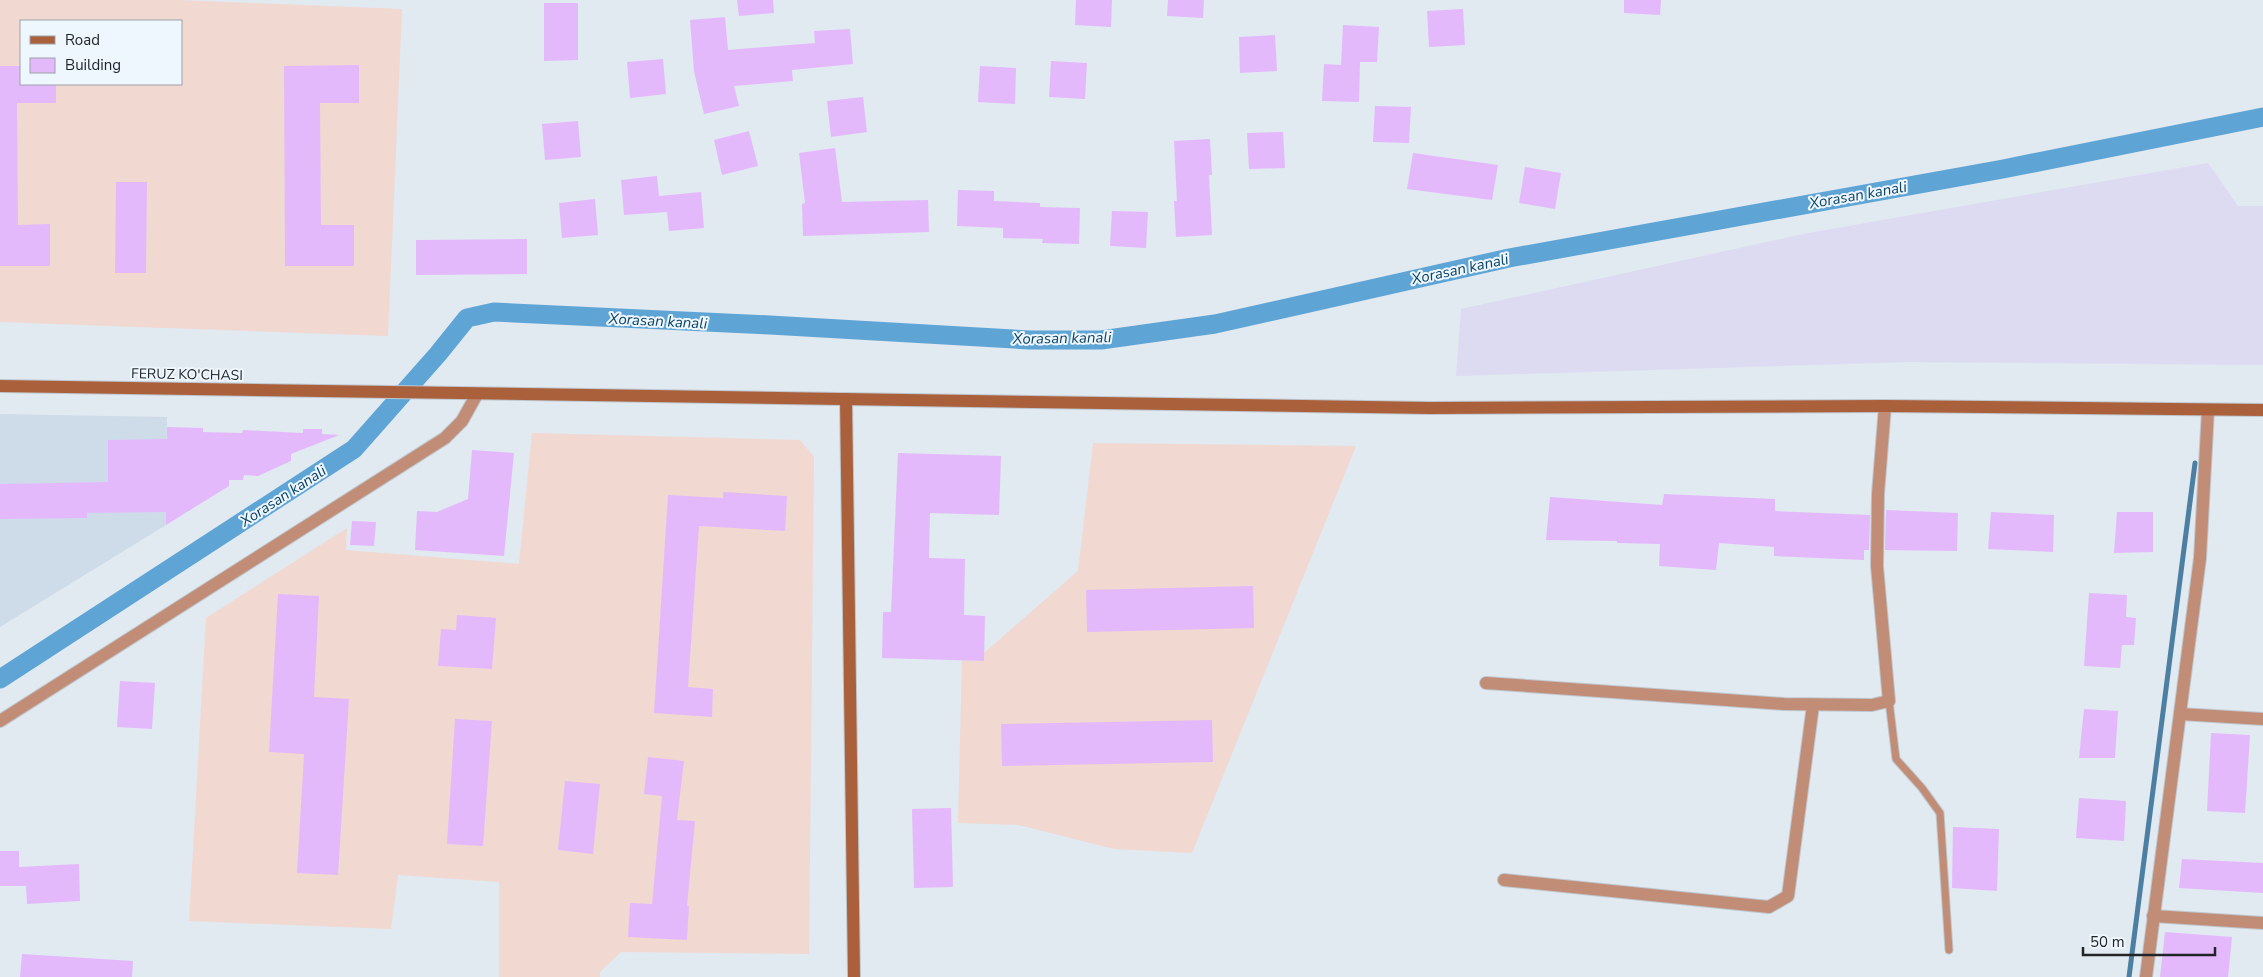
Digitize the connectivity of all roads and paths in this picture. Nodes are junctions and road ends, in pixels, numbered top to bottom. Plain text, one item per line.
1 (0, 386) edge
2 (477, 394) junction
3 (846, 399) junction
4 (1885, 406) junction
5 (2208, 410) junction
6 (2263, 410) edge
7 (1486, 682) dead end
8 (1890, 701) junction
9 (1813, 705) junction
10 (2180, 714) junction
11 (2263, 719) edge
12 (0, 721) edge
13 (1504, 880) dead end
14 (2153, 916) junction
15 (2263, 923) edge
16 (1950, 950) dead end
17 (854, 977) edge
18 (2146, 977) edge

1 - 2 main road, FERUZ KO'CHASI
2 - 3 main road, FERUZ KO'CHASI
2 - 12 street
3 - 4 main road, FERUZ KO'CHASI
3 - 17 main road
4 - 5 main road, FERUZ KO'CHASI
4 - 8 street
5 - 6 main road, FERUZ KO'CHASI
5 - 10 street
7 - 9 street
8 - 9 street
8 - 16 lane
9 - 13 street
10 - 11 street
10 - 14 street
14 - 15 street
14 - 18 street

